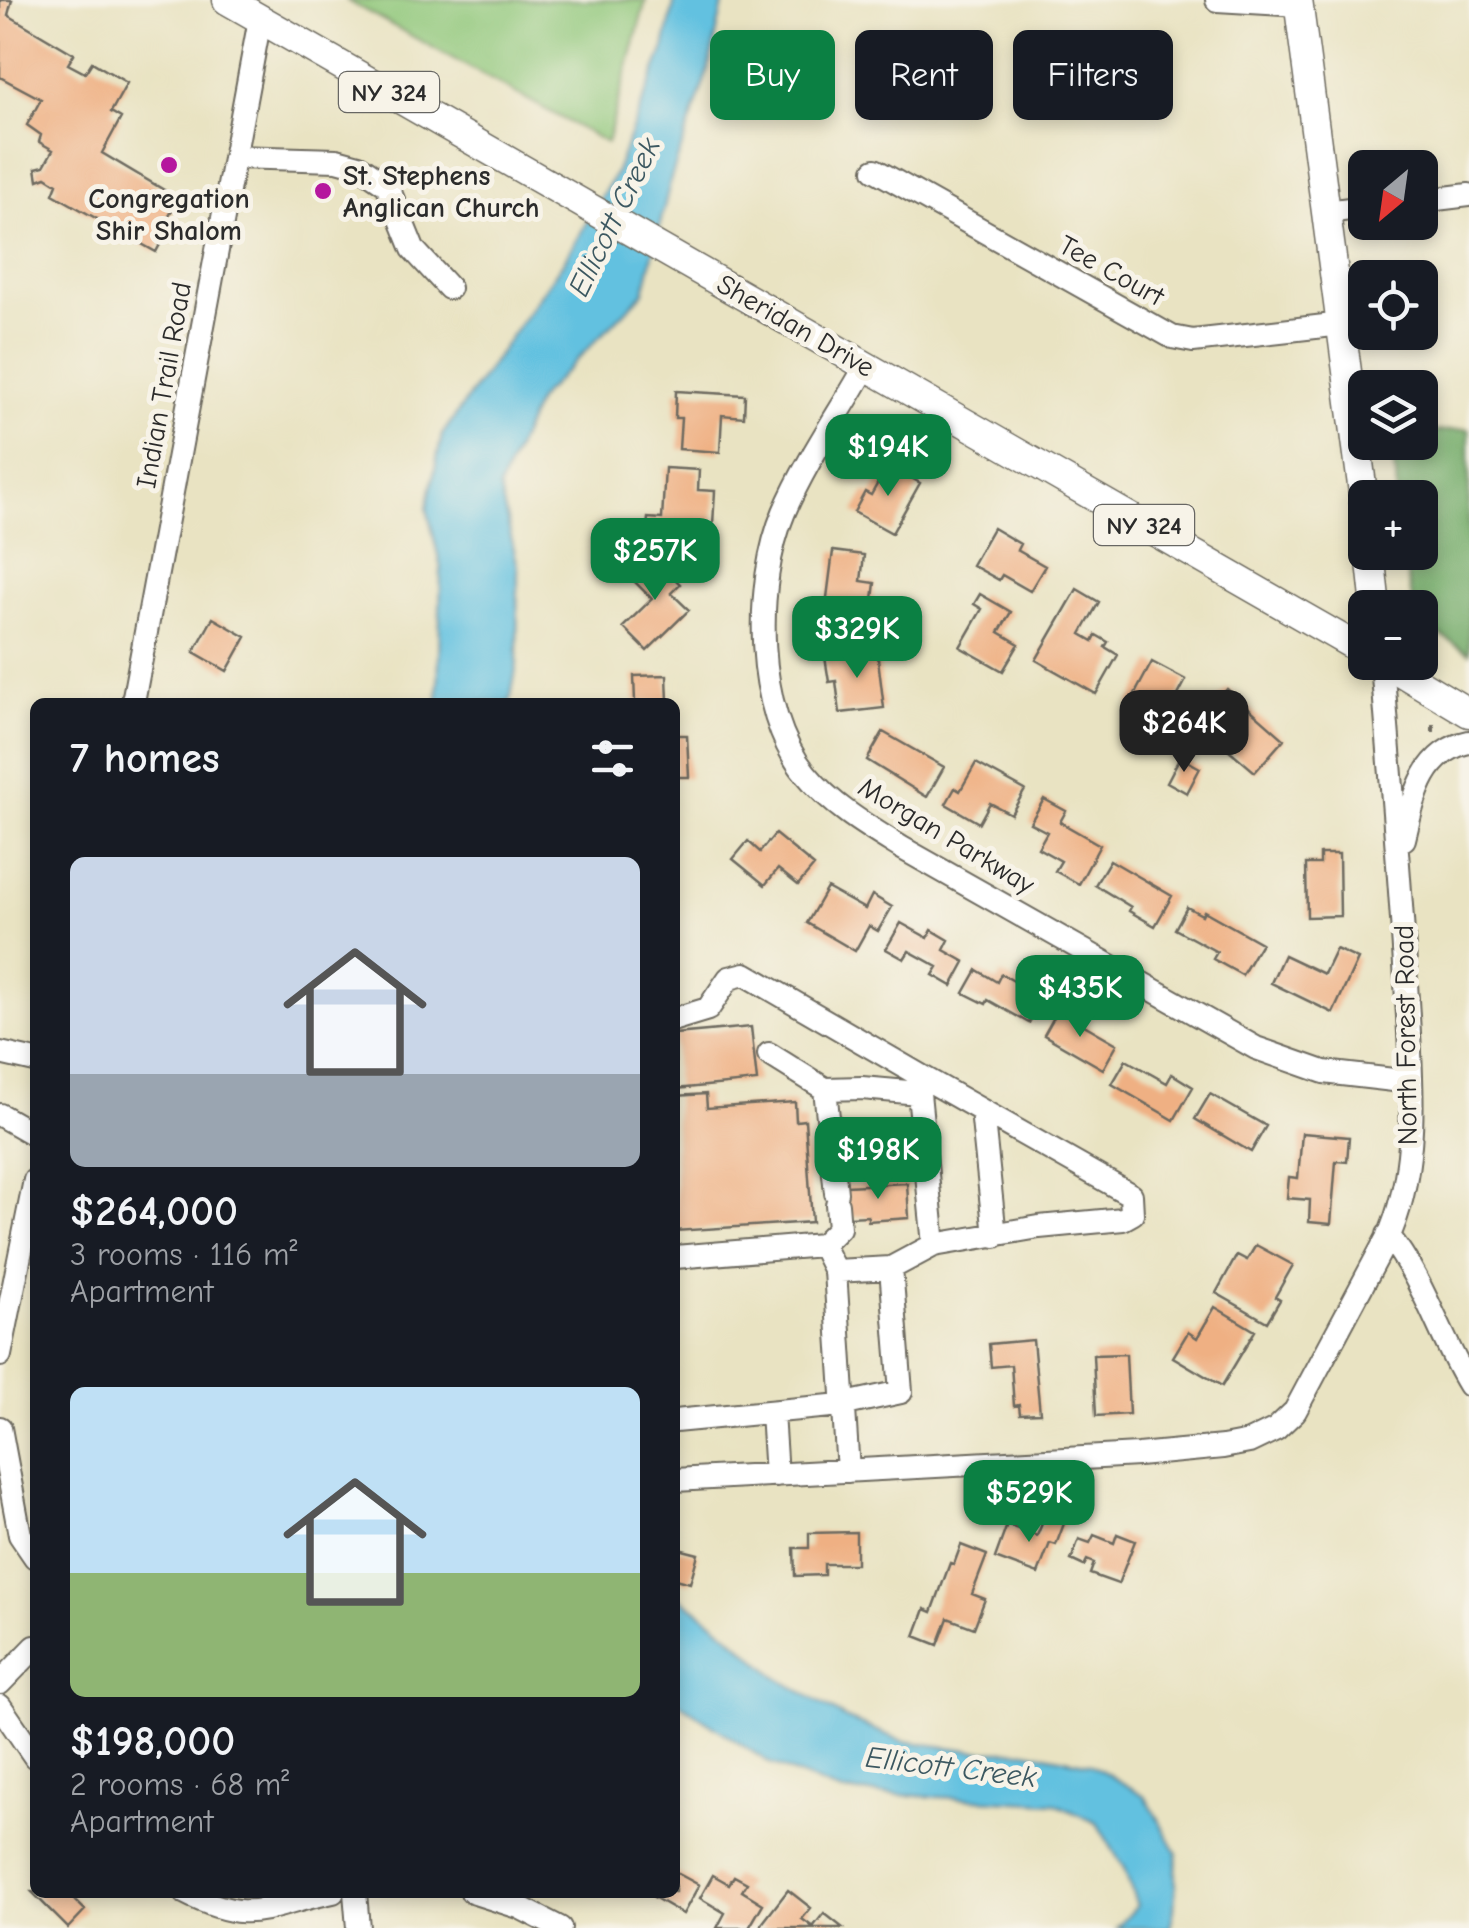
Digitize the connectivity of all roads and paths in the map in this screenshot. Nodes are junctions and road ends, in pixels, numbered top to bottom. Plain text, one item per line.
1 (226, 0) edge
2 (1218, 0) edge
3 (1298, 2) edge
4 (260, 19) junction
5 (235, 157) junction
6 (875, 170) dead end
7 (1469, 195) edge
8 (1438, 199) edge
9 (1348, 209) edge
10 (1327, 212) junction
11 (449, 288) dead end
12 (1342, 324) junction
13 (866, 366) junction
14 (1362, 480) edge
15 (1348, 642) edge
16 (1384, 680) edge
17 (1413, 680) edge
18 (134, 698) edge
19 (1469, 713) edge
20 (1433, 724) dead end
21 (1433, 732) dead end
22 (1469, 742) edge
23 (1399, 857) junction
24 (680, 1017) edge
25 (0, 1052) edge
26 (769, 1054) dead end
27 (30, 1059) edge
28 (1411, 1082) junction
29 (920, 1085) junction
30 (825, 1089) junction
31 (982, 1111) junction
32 (0, 1115) edge
33 (30, 1132) edge
34 (30, 1205) edge
35 (1388, 1235) junction
36 (995, 1236) junction
37 (822, 1245) junction
38 (934, 1245) junction
39 (680, 1257) edge
40 (891, 1268) junction
41 (836, 1271) junction
42 (0, 1355) edge
43 (1469, 1385) edge
44 (842, 1405) junction
45 (772, 1414) junction
46 (680, 1422) edge
47 (0, 1428) edge
48 (848, 1471) junction
49 (776, 1474) junction
50 (680, 1480) edge
51 (7, 1508) edge
52 (30, 1550) edge
53 (30, 1652) edge
54 (0, 1683) edge
55 (0, 1706) edge
56 (30, 1750) edge
57 (195, 1898) edge
58 (313, 1898) edge
59 (356, 1898) edge
60 (491, 1898) edge
61 (358, 1928) edge
62 (560, 1928) edge

1 - 4 main road, Sheridan Drive / NY 324
2 - 3 street
3 - 10 main road
4 - 5 street, Indian Trail Road
4 - 13 main road, Sheridan Drive / NY 324
5 - 11 street
5 - 18 street, Indian Trail Road
6 - 12 street, Tee Court
7 - 8 street
9 - 10 street
10 - 12 main road
12 - 14 main road
13 - 15 main road, Sheridan Drive / NY 324
13 - 28 street, Morgan Parkway
16 - 23 street, North Forest Road
17 - 19 main road
20 - 21 path
22 - 23 street
23 - 28 street, North Forest Road
24 - 29 street
25 - 27 street
26 - 30 street
28 - 35 street, North Forest Road
29 - 30 street
29 - 31 street
29 - 38 street
30 - 37 street
31 - 36 street
31 - 36 street
32 - 33 street
34 - 42 street
35 - 43 street
35 - 48 street, North Forest Road
36 - 38 street
37 - 39 street
37 - 41 street
38 - 40 street
40 - 41 street
40 - 44 street
41 - 44 street
44 - 45 street
44 - 48 street
45 - 46 street
45 - 49 street
47 - 51 street
48 - 49 street, North Forest Road
49 - 50 street, North Forest Road
51 - 52 street
53 - 54 street
55 - 56 street
57 - 58 street
59 - 61 street
60 - 62 street

